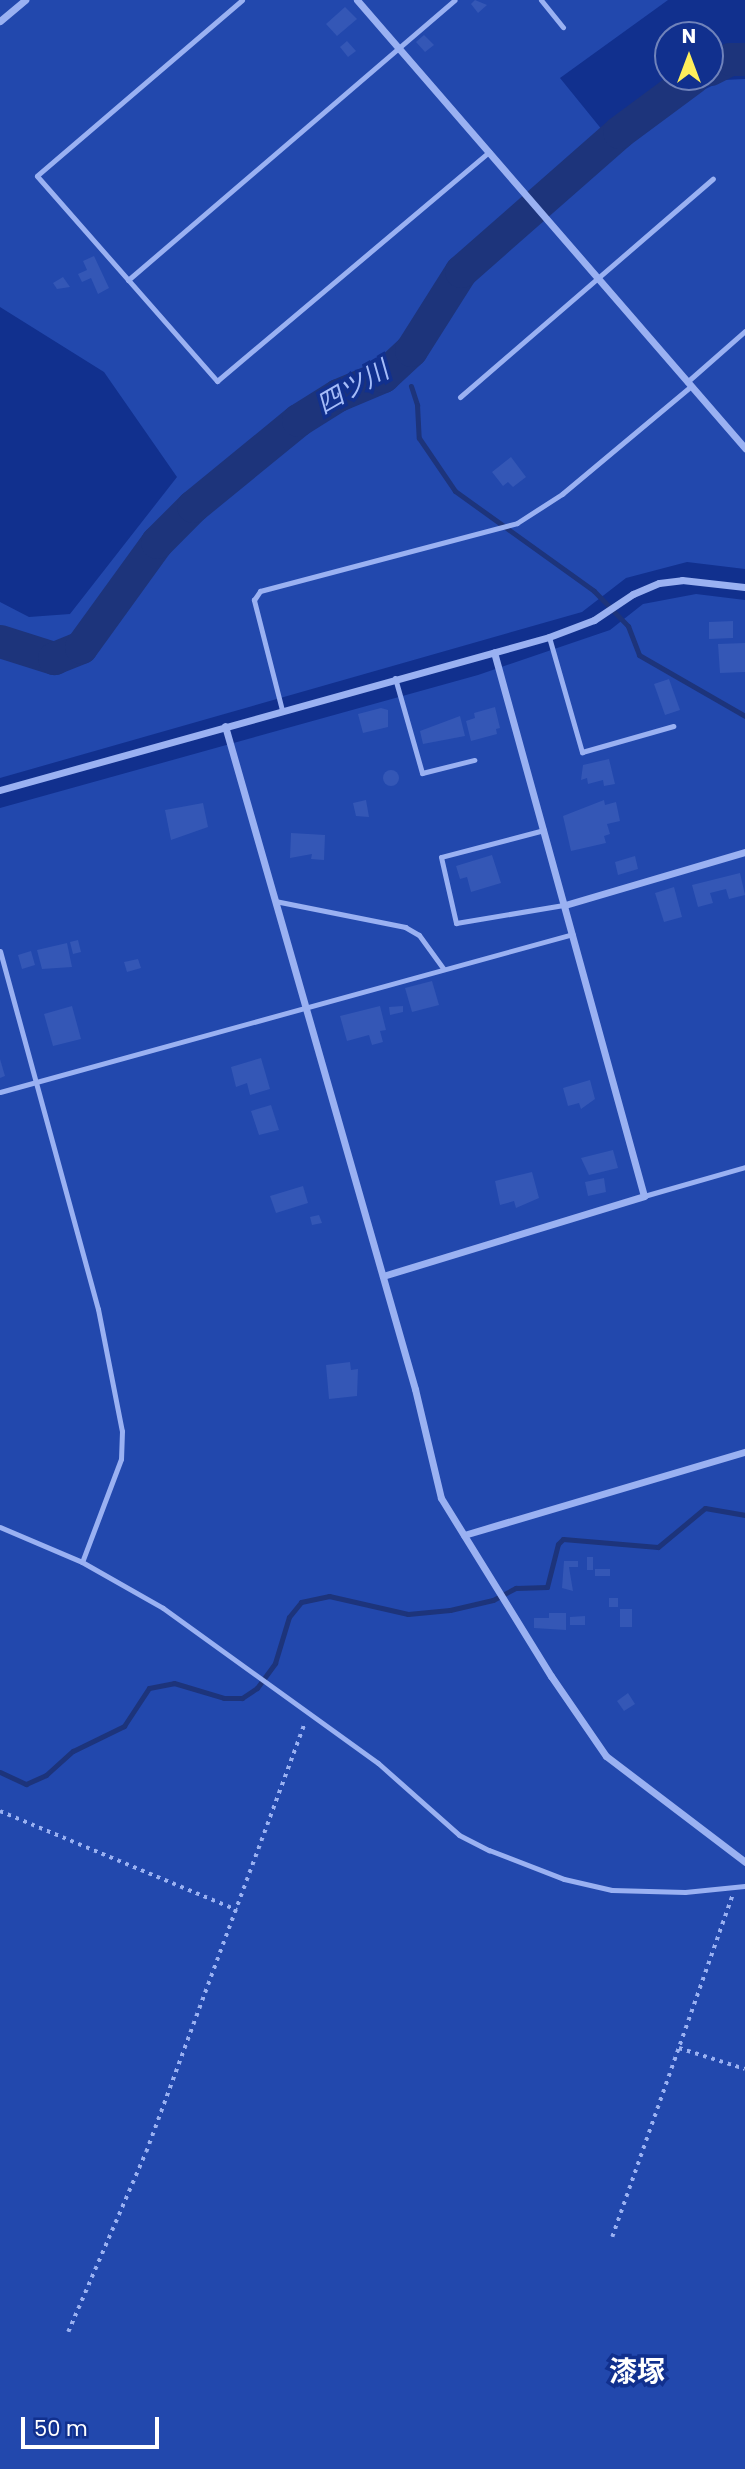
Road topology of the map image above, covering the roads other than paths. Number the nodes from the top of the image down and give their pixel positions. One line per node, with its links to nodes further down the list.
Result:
1 (25, 0): 6 (street)
2 (242, 0): 12 (lane)
3 (357, 0): 8 (street)
4 (455, 0): 8 (lane)
5 (541, 0): 7 (lane)
6 (0, 21)
7 (563, 27)
8 (399, 48): 9 (street); 12 (lane)
9 (489, 152): 11 (street); 12 (lane)
10 (713, 180): 11 (lane)
11 (598, 279): 14 (street); 15 (lane)
12 (128, 280)
13 (745, 331): 14 (lane)
14 (689, 384): 16 (street); 21 (lane)
15 (460, 397)
16 (745, 448)
17 (745, 587): 18 (street)
18 (549, 637): 19 (street); 23 (lane)
19 (494, 652): 20 (street); 26 (street)
20 (395, 677): 21 (street); 24 (lane)
21 (282, 710): 22 (street)
22 (225, 726): 25 (street); 28 (street)
23 (673, 726)
24 (474, 760)
25 (0, 790)
26 (544, 830): 29 (street); 29 (lane)
27 (745, 852): 29 (street)
28 (275, 901): 32 (lane); 33 (street)
29 (565, 905): 30 (street)
30 (573, 934): 32 (lane); 37 (street)
31 (0, 951): 34 (lane)
32 (443, 968): 33 (lane)
33 (304, 1006): 34 (lane); 38 (street)
34 (37, 1081): 35 (lane); 42 (lane)
35 (0, 1092)
36 (745, 1167): 37 (lane)
37 (644, 1196): 38 (street)
38 (383, 1276): 41 (street)
39 (745, 1452): 41 (street)
40 (0, 1527): 42 (lane)
41 (464, 1535): 43 (street)
42 (82, 1562): 44 (lane)
43 (745, 1862)
44 (745, 1886)

